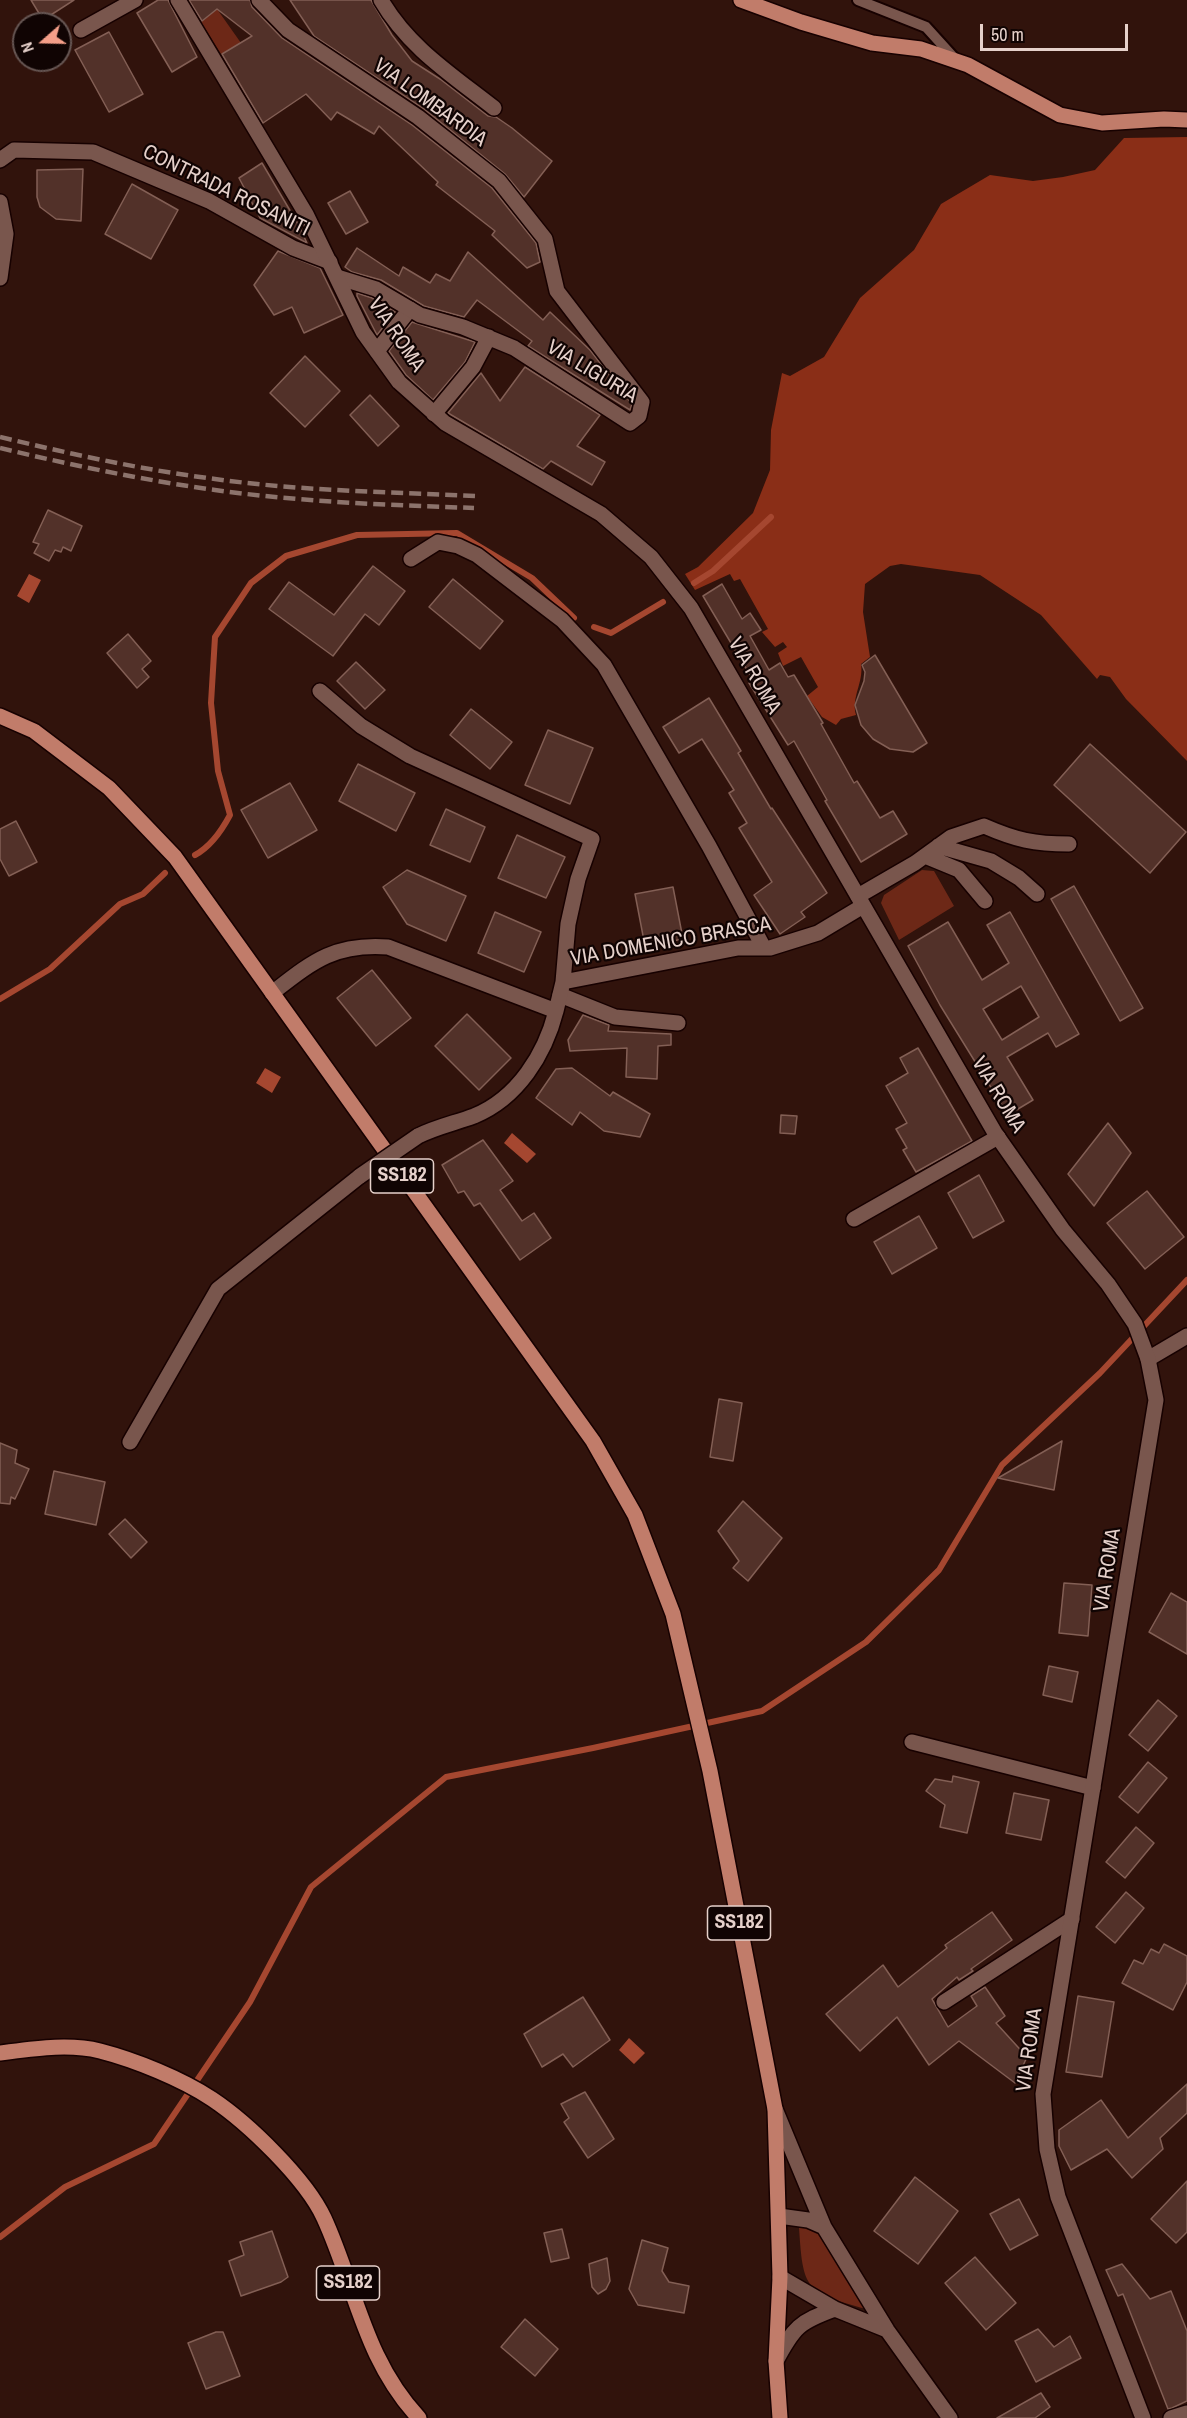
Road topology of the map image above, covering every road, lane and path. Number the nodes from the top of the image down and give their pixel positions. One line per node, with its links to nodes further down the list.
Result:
1 (135, 0): 7 (street)
2 (178, 0): 13 (street, VIA ROMA)
3 (259, 0): 14 (street, VIA LOMBARDIA)
4 (381, 0): 9 (street)
5 (741, 0): 8 (main road)
6 (858, 0): 8 (lane)
7 (81, 30)
8 (957, 62): 10 (main road)
9 (494, 108)
10 (1187, 120)
11 (0, 160): 13 (street, CONTRADA ROSANITI)
12 (0, 202): 16 (street)
13 (330, 262): 15 (street, VIA ROMA)
14 (550, 262): 18 (street, VIA LIGURIA)
15 (337, 277): 17 (street); 19 (street, VIA ROMA)
16 (0, 278)
17 (410, 309): 18 (street); 19 (street)
18 (489, 337): 20 (street)
19 (377, 351): 20 (street, VIA ROMA)
20 (434, 414): 28 (street, VIA ROMA)
21 (411, 559): 30 (street)
22 (320, 691): 31 (street)
23 (0, 716): 32 (main road, SS182)
24 (1069, 844): 25 (street, VIA DOMENICO BRASCA)
25 (938, 846): 26 (street, VIA DOMENICO BRASCA); 27 (street)
26 (925, 856): 28 (street, VIA DOMENICO BRASCA); 29 (street)
27 (1037, 894)
28 (860, 901): 30 (street, VIA DOMENICO BRASCA); 35 (street, VIA ROMA)
29 (985, 901)
30 (764, 948): 31 (street, VIA DOMENICO BRASCA)
31 (562, 988): 33 (street, VIA DOMENICO BRASCA); 34 (street)
32 (272, 993): 33 (street); 45 (main road, SS182)
33 (556, 1011): 39 (street, VIA DOMENICO BRASCA, bridge)
34 (678, 1023)
35 (998, 1137): 36 (street); 38 (street, VIA ROMA)
36 (854, 1219)
37 (1187, 1336): 38 (street)
38 (1146, 1352): 41 (street, VIA ROMA)
39 (130, 1442)
40 (912, 1742): 41 (street)
41 (1093, 1788): 42 (street, VIA ROMA)
42 (1072, 1919): 43 (street); 56 (street, VIA ROMA)
43 (944, 2002)
44 (0, 2053): 53 (main road, SS182)
45 (775, 2109): 46 (main road, SS182); 47 (street)
46 (779, 2216): 47 (street); 48 (main road, SS182)
47 (824, 2226): 50 (street)
48 (780, 2277): 49 (street); 51 (main road, SS182)
49 (835, 2310): 50 (street); 51 (street)
50 (887, 2330): 55 (street)
51 (776, 2361): 54 (main road, SS182)
52 (1187, 2413): 57 (street)
53 (419, 2418)
54 (780, 2418)
55 (950, 2418)
56 (1143, 2418)
57 (1171, 2418)

